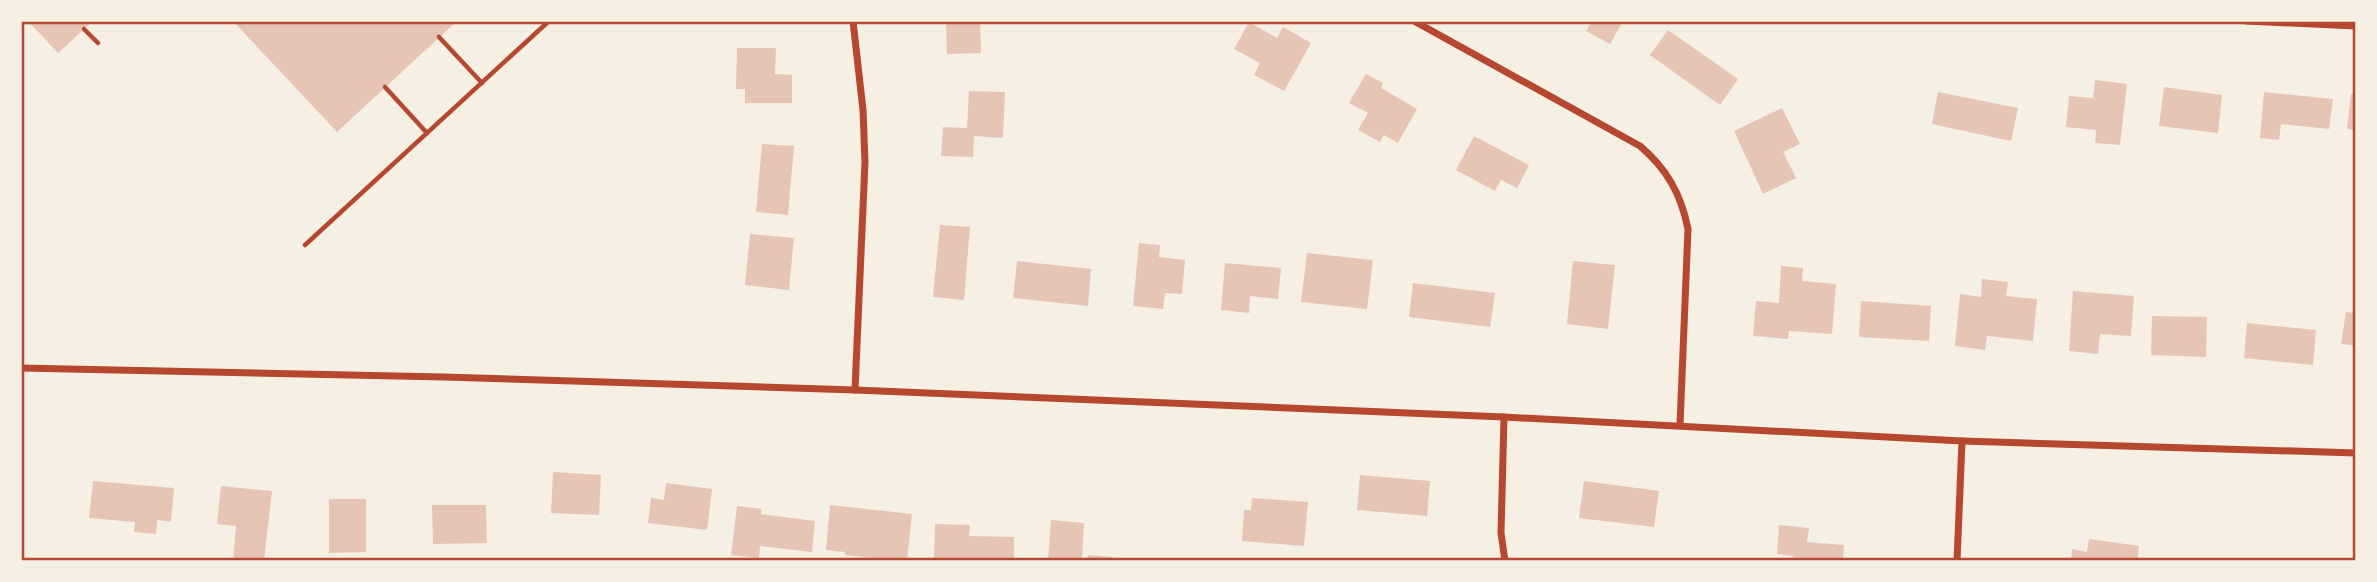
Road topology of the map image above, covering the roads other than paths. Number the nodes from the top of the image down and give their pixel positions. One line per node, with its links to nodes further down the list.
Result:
1 (853, 21): 6 (street)
2 (1414, 21): 8 (street)
3 (2246, 21): 4 (street)
4 (2356, 26)
5 (21, 368): 6 (street)
6 (855, 390): 7 (street)
7 (1504, 417): 8 (street); 11 (street)
8 (1680, 425): 9 (street)
9 (1962, 440): 10 (street); 12 (street)
10 (2356, 453)
11 (1505, 561)
12 (1957, 561)

